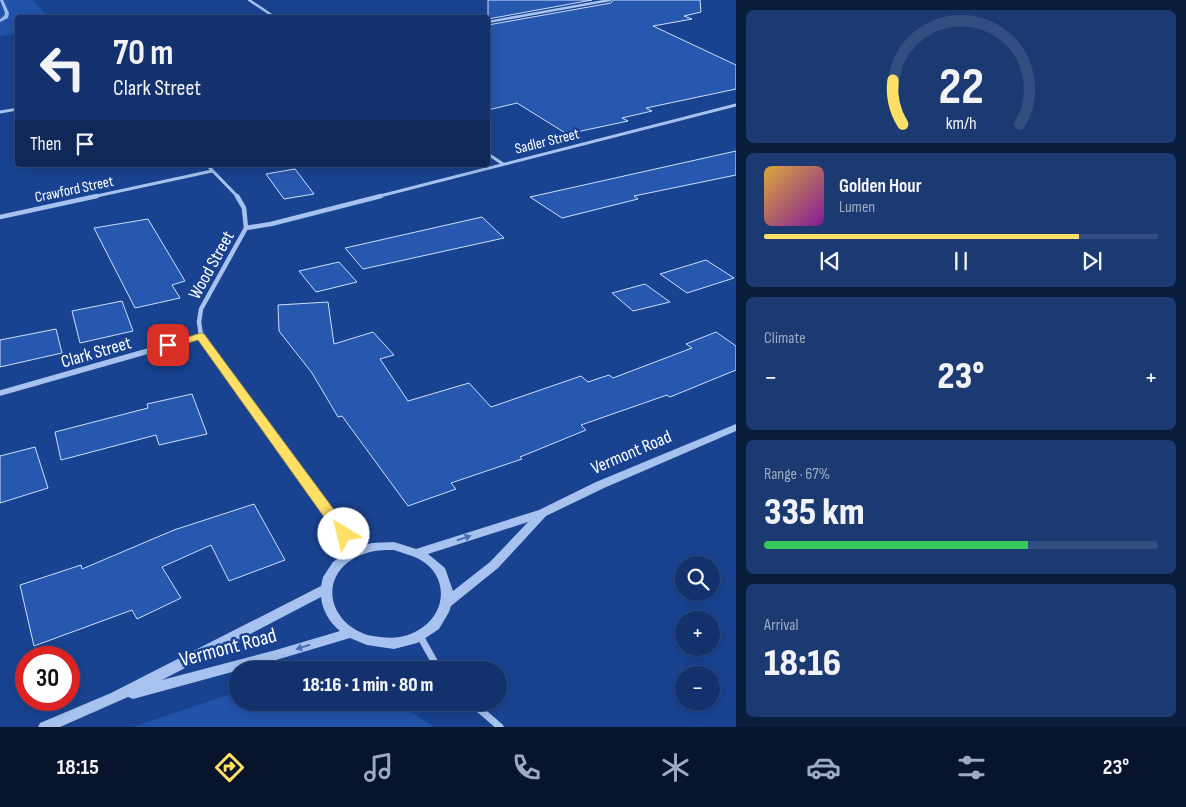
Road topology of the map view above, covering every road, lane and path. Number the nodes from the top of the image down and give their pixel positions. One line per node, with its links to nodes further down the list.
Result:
1 (249, 0): 3 (street)
2 (610, 0): 4 (street)
3 (272, 15)
4 (490, 22)
5 (736, 105): 9 (street, Sadler Street)
6 (15, 110): 7 (street)
7 (0, 112)
8 (490, 155): 9 (street)
9 (503, 164): 13 (street, Sadler Street)
10 (209, 167): 11 (street, Wood Street)
11 (212, 171): 12 (street, Crawford Street); 13 (street, Wood Street)
12 (0, 217)
13 (246, 228): 14 (street, Wood Street)
14 (201, 336): 15 (street, Clark Street); 18 (street)
15 (0, 393)
16 (736, 427): 17 (street, Vermont Road)
17 (543, 513): 19 (street, Vermont Road, one-way to 17); 21 (street, Vermont Road)
18 (358, 552): 19 (street); 20 (street)
19 (418, 553): 21 (street)
20 (326, 588): 22 (street, Vermont Road); 25 (street, Vermont Road)
21 (448, 602): 23 (street, Vermont Road)
22 (350, 633): 23 (street, Vermont Road); 25 (street, Vermont Road, one-way to 25)
23 (420, 636): 24 (street)
24 (433, 661)
25 (116, 697): 27 (street, Vermont Road)
26 (481, 711): 28 (street)
27 (45, 727)
28 (500, 727)

